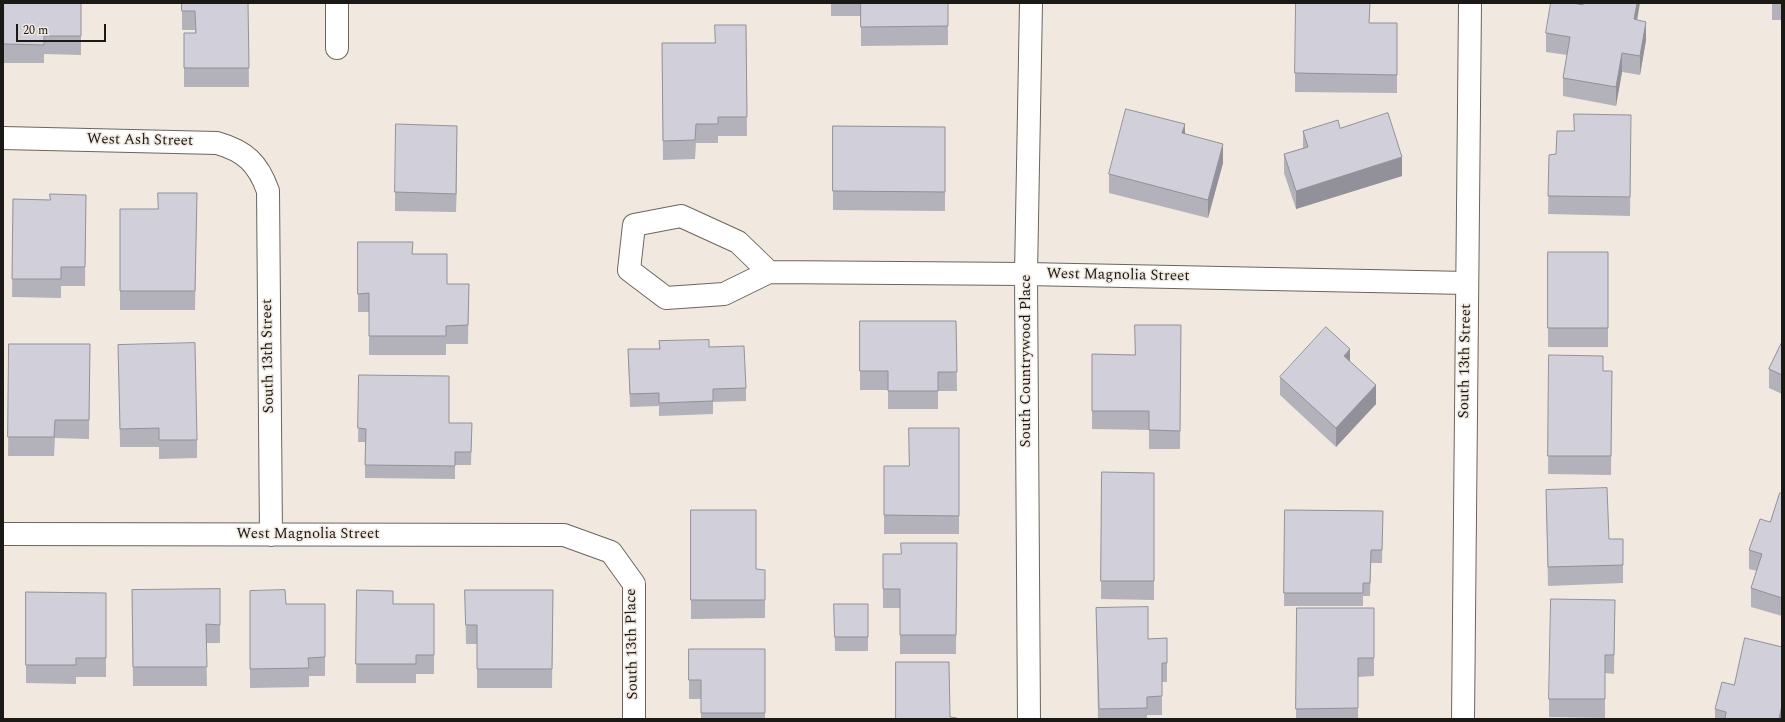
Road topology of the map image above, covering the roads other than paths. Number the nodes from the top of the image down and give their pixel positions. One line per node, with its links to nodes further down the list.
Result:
1 (337, 3): 4 (street)
2 (1030, 3): 8 (street, South Countrywood Place)
3 (1470, 3): 9 (street, South 13th Street)
4 (337, 48)
5 (3, 138): 6 (street, West Ash Street)
6 (263, 177): 11 (street, South 13th Street)
7 (769, 272): 7 (street, West Magnolia Street); 8 (street, West Magnolia Street)
8 (1026, 274): 9 (street, West Magnolia Street); 14 (street, South Countrywood Place)
9 (1467, 283): 15 (street, South 13th Street)
10 (3, 534): 11 (street, West Magnolia Street)
11 (271, 535): 12 (street, West Magnolia Street)
12 (611, 552): 13 (street, South 13th Place)
13 (634, 719)
14 (1029, 719)
15 (1463, 719)

